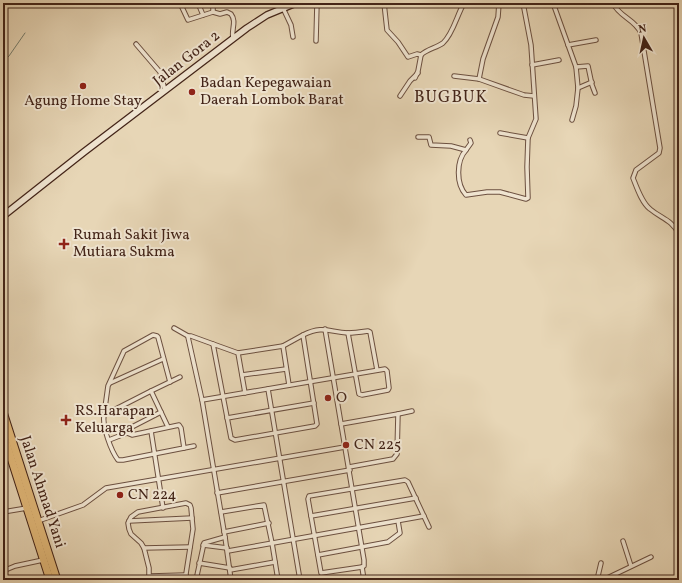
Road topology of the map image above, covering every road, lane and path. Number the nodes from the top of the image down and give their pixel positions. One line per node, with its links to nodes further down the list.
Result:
1 (180, 3): 15 (street)
2 (198, 3): 15 (street)
3 (213, 3): 14 (street)
4 (296, 3): 13 (street, Jalan Gora 2)
5 (317, 3): 19 (street)
6 (384, 3): 22 (street)
7 (464, 3): 22 (street)
8 (499, 3): 29 (street)
9 (523, 3): 24 (street)
10 (540, 3): 11 (street)
11 (552, 3): 21 (street)
12 (613, 3): 43 (street)
13 (283, 8): 16 (street); 17 (street, Jalan Gora 2)
14 (213, 12): 15 (street); 17 (street)
15 (203, 15)
16 (293, 37)
17 (233, 38): 32 (street, Jalan Gora 2)
18 (596, 40): 21 (street)
19 (316, 41)
20 (136, 44): 32 (street)
21 (568, 45): 25 (street)
22 (421, 55): 26 (street)
23 (559, 60): 24 (street)
24 (532, 65): 35 (street)
25 (576, 67): 30 (street); 31 (street)
26 (418, 73): 28 (street); 34 (street)
27 (454, 76): 29 (street)
28 (416, 78)
29 (479, 79): 35 (street)
30 (592, 82): 31 (street); 33 (street)
31 (578, 88): 36 (street)
32 (165, 90): 42 (street, Jalan Gora 2)
33 (595, 93)
34 (400, 96)
35 (534, 96): 39 (street)
36 (572, 120)
37 (500, 133): 39 (street)
38 (418, 137): 41 (street)
39 (528, 138): 41 (street)
40 (470, 140): 41 (street)
41 (466, 150)
42 (3, 216)
43 (679, 234)
44 (174, 328): 48 (street)
45 (325, 329): 46 (street); 47 (street); 58 (street)
46 (348, 333): 54 (street); 55 (street)
47 (303, 335): 50 (street); 60 (street)
48 (188, 336): 49 (street); 67 (street)
49 (213, 344): 51 (street); 66 (street)
50 (283, 346): 51 (street); 53 (street)
51 (238, 353): 56 (street)
52 (163, 359): 59 (street); 61 (street); 61 (street)
53 (286, 369): 56 (street); 62 (street)
54 (377, 370): 55 (street); 55 (street)
55 (356, 374): 58 (street)
56 (242, 375): 65 (street)
57 (180, 377): 59 (street)
58 (333, 378): 60 (street); 76 (street)
59 (170, 382): 64 (street)
60 (311, 382): 62 (street); 68 (street)
61 (110, 383): 74 (street)
62 (289, 385): 63 (street)
63 (268, 389): 65 (street); 69 (street)
64 (151, 391): 72 (street); 74 (street)
65 (245, 393): 66 (street)
66 (223, 397): 67 (street); 75 (street)
67 (202, 400): 90 (street)
68 (314, 403): 69 (street); 81 (street)
69 (271, 410): 75 (street); 81 (street)
70 (412, 411): 73 (street)
71 (3, 412): 87 (highway, Jalan Ahmad Yani)
72 (161, 412): 77 (street); 80 (street)
73 (398, 414): 76 (street); 89 (street)
74 (104, 415): 82 (street)
75 (227, 418): 81 (street)
76 (341, 424): 84 (street)
77 (168, 427): 78 (street); 85 (street)
78 (150, 431): 80 (street); 86 (street)
79 (3, 433): 87 (highway)
80 (127, 433): 82 (street)
81 (275, 433): 88 (street)
82 (109, 440): 86 (street)
83 (194, 446): 85 (street)
84 (345, 447): 88 (street); 89 (street)
85 (184, 448): 86 (street)
86 (154, 454): 91 (street)
87 (12, 457): 96 (highway); 104 (highway, Jalan Ahmad Yani)
88 (279, 458): 90 (street); 92 (street)
89 (350, 468): 92 (street); 93 (street)
90 (213, 470): 91 (street); 94 (street)
91 (159, 479): 97 (street); 104 (street)
92 (283, 482): 94 (street); 114 (street)
93 (353, 489): 95 (street); 98 (street); 101 (street)
94 (218, 493): 100 (street)
95 (416, 498): 98 (street); 102 (street)
96 (27, 508): 99 (street); 113 (highway)
97 (163, 508): 103 (street); 105 (street)
98 (356, 508): 101 (street); 109 (street)
99 (3, 512)
100 (221, 512): 107 (street); 110 (street)
101 (311, 516): 111 (street)
102 (424, 516): 106 (street); 108 (street)
103 (192, 518): 105 (street); 118 (street)
104 (37, 521): 113 (highway, Jalan Ahmad Yani)
105 (129, 521): 120 (street)
106 (398, 521): 109 (street); 119 (street)
107 (269, 523): 110 (street); 116 (street)
108 (429, 527)
109 (359, 528): 111 (street); 119 (street)
110 (224, 532): 112 (street)
111 (315, 536): 114 (street); 122 (street)
112 (225, 537): 117 (street); 121 (street)
113 (40, 539): 124 (highway); 135 (highway, Jalan Ahmad Yani)
114 (293, 539): 116 (street); 140 (street)
115 (623, 541): 128 (street)
116 (272, 543): 121 (street); 125 (street)
117 (203, 545): 121 (street); 127 (street)
118 (190, 547): 120 (street); 132 (street)
119 (362, 547): 122 (street); 129 (street)
120 (144, 548): 133 (street)
121 (227, 549): 130 (street)
122 (318, 555): 129 (street)
123 (651, 557): 128 (street)
124 (43, 560): 131 (street); 134 (highway)
125 (276, 562): 130 (street); 139 (street)
126 (601, 563): 142 (street)
127 (199, 564): 130 (street); 137 (street)
128 (631, 566): 143 (street)
129 (362, 567): 141 (street)
130 (230, 569): 138 (street)
131 (3, 571)
132 (186, 575): 133 (street); 136 (street)
133 (149, 578)
134 (50, 580)
135 (56, 580)
136 (185, 580)
137 (196, 580)
138 (232, 580)
139 (278, 580)
140 (300, 580)
141 (364, 580)
142 (597, 580)
143 (603, 580)

